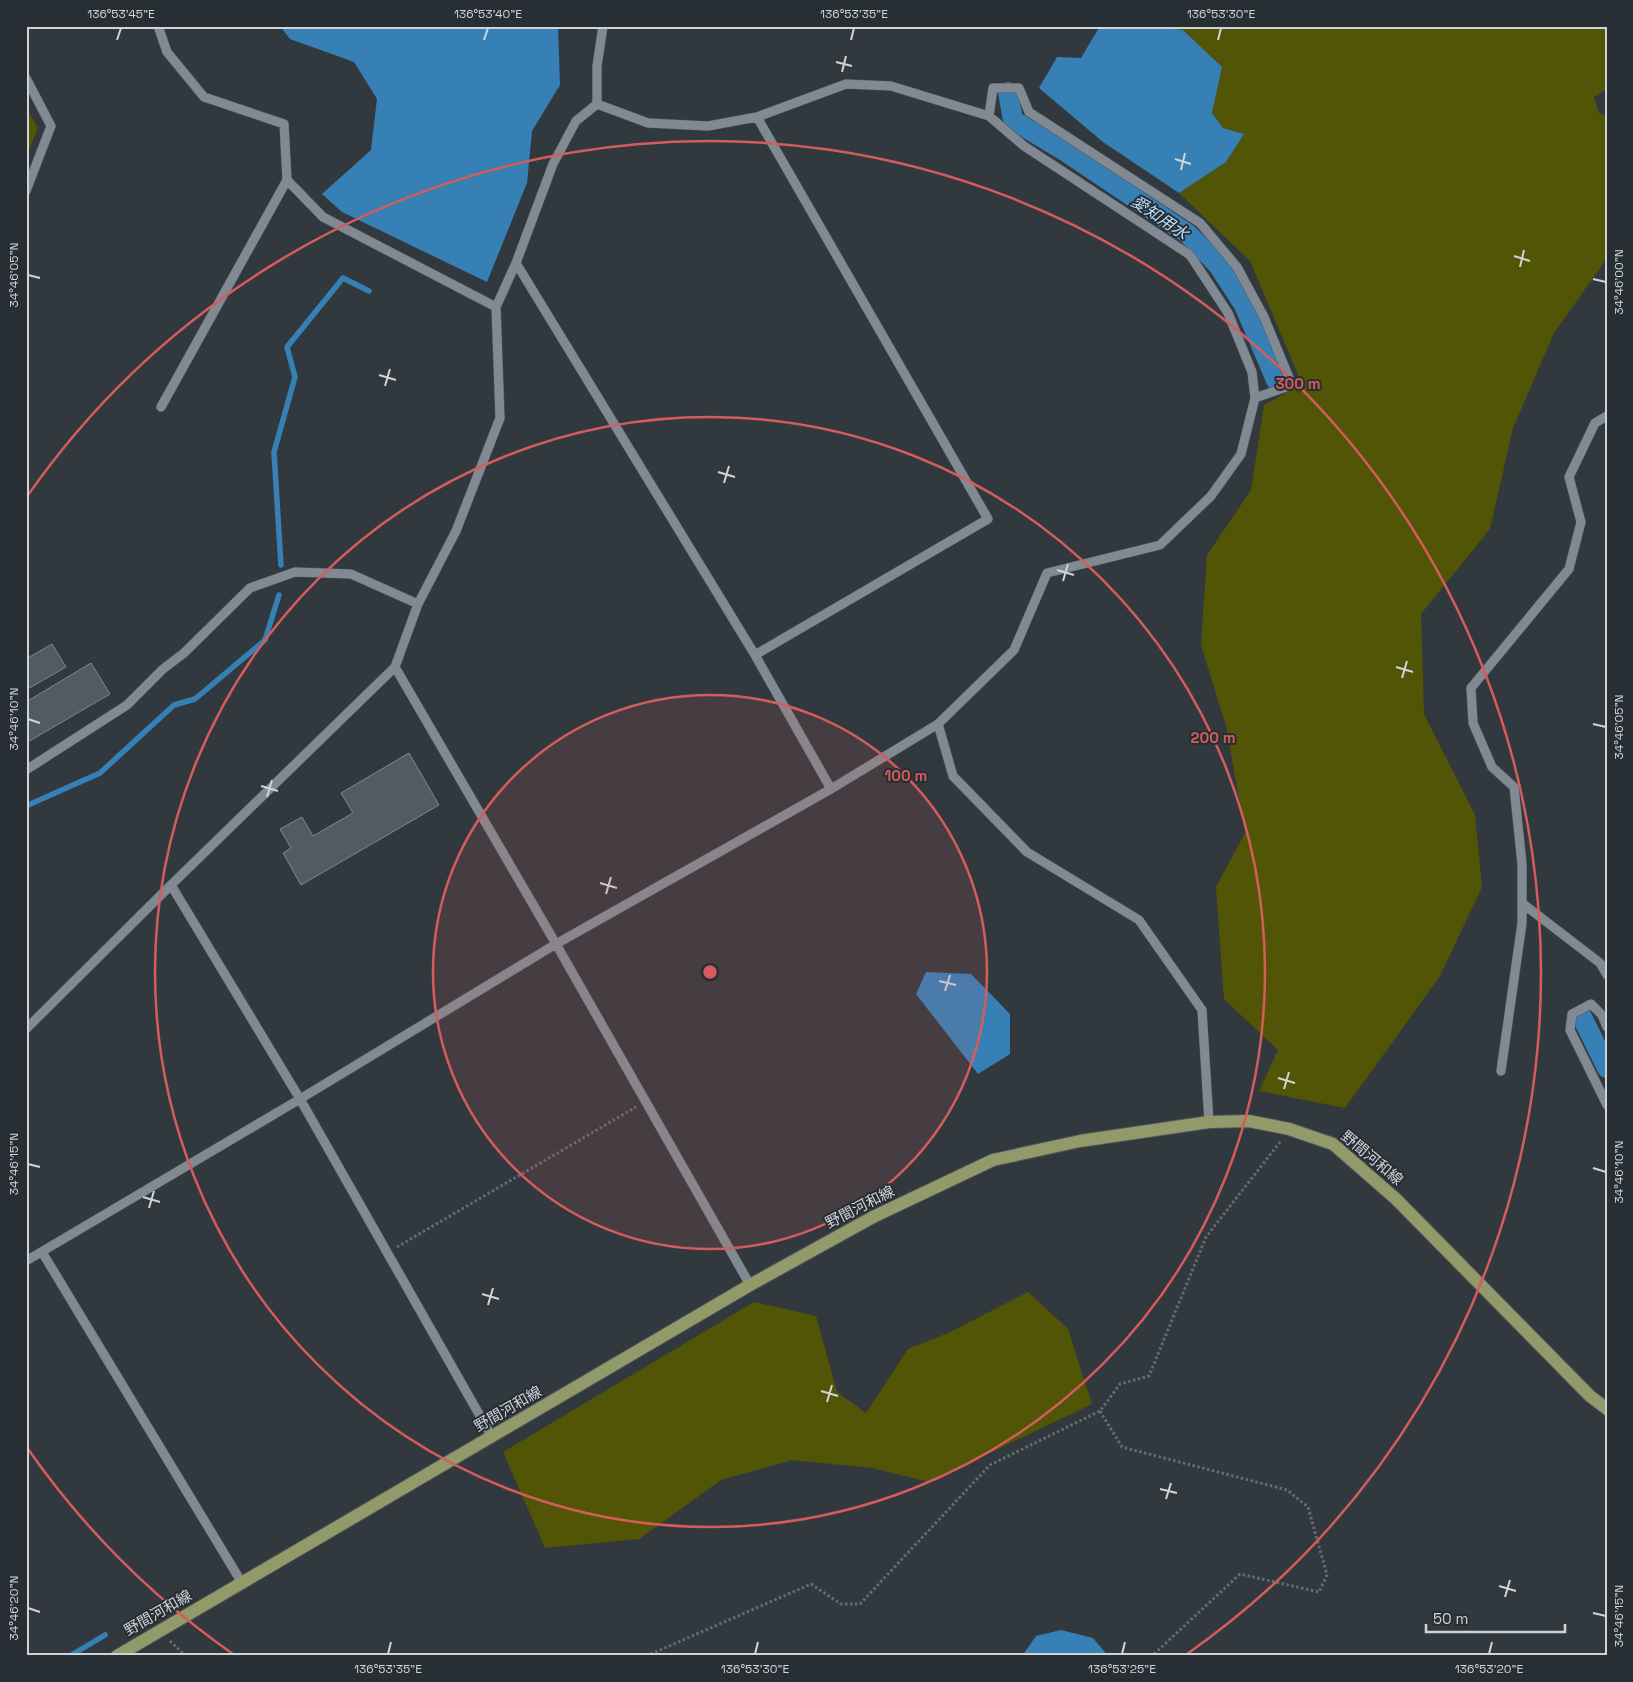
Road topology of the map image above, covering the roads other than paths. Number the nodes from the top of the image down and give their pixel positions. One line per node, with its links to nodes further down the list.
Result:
1 (158, 26): 7 (street)
2 (603, 26): 4 (street)
3 (26, 78): 8 (street)
4 (597, 104): 6 (street); 9 (street)
5 (989, 116): 6 (street); 11 (street); 11 (street)
6 (756, 117): 15 (street)
7 (287, 180): 10 (street); 12 (street)
8 (26, 191)
9 (516, 263): 10 (street); 15 (street)
10 (496, 307): 14 (street)
11 (1255, 398): 17 (street)
12 (161, 407)
13 (1607, 416): 21 (street)
14 (418, 604): 16 (street); 18 (street)
15 (754, 655): 19 (street)
16 (395, 668): 20 (street); 22 (street)
17 (938, 724): 19 (street); 29 (street)
18 (26, 770)
19 (830, 789): 22 (street)
20 (171, 885): 25 (street); 27 (street)
21 (1522, 903): 23 (street); 26 (street)
22 (556, 944): 27 (street); 32 (street)
23 (1607, 975)
24 (1607, 1026): 28 (street)
25 (26, 1029)
26 (1502, 1071)
27 (300, 1099): 30 (street); 34 (street)
28 (1607, 1106)
29 (1209, 1122): 32 (main road, 野間河和線); 33 (main road, 野間河和線)
30 (42, 1252): 31 (street); 35 (street)
31 (26, 1261)
32 (750, 1285): 34 (main road, 野間河和線)
33 (1607, 1410)
34 (492, 1437): 35 (main road, 野間河和線)
35 (242, 1583): 36 (main road, 野間河和線)
36 (117, 1656)

